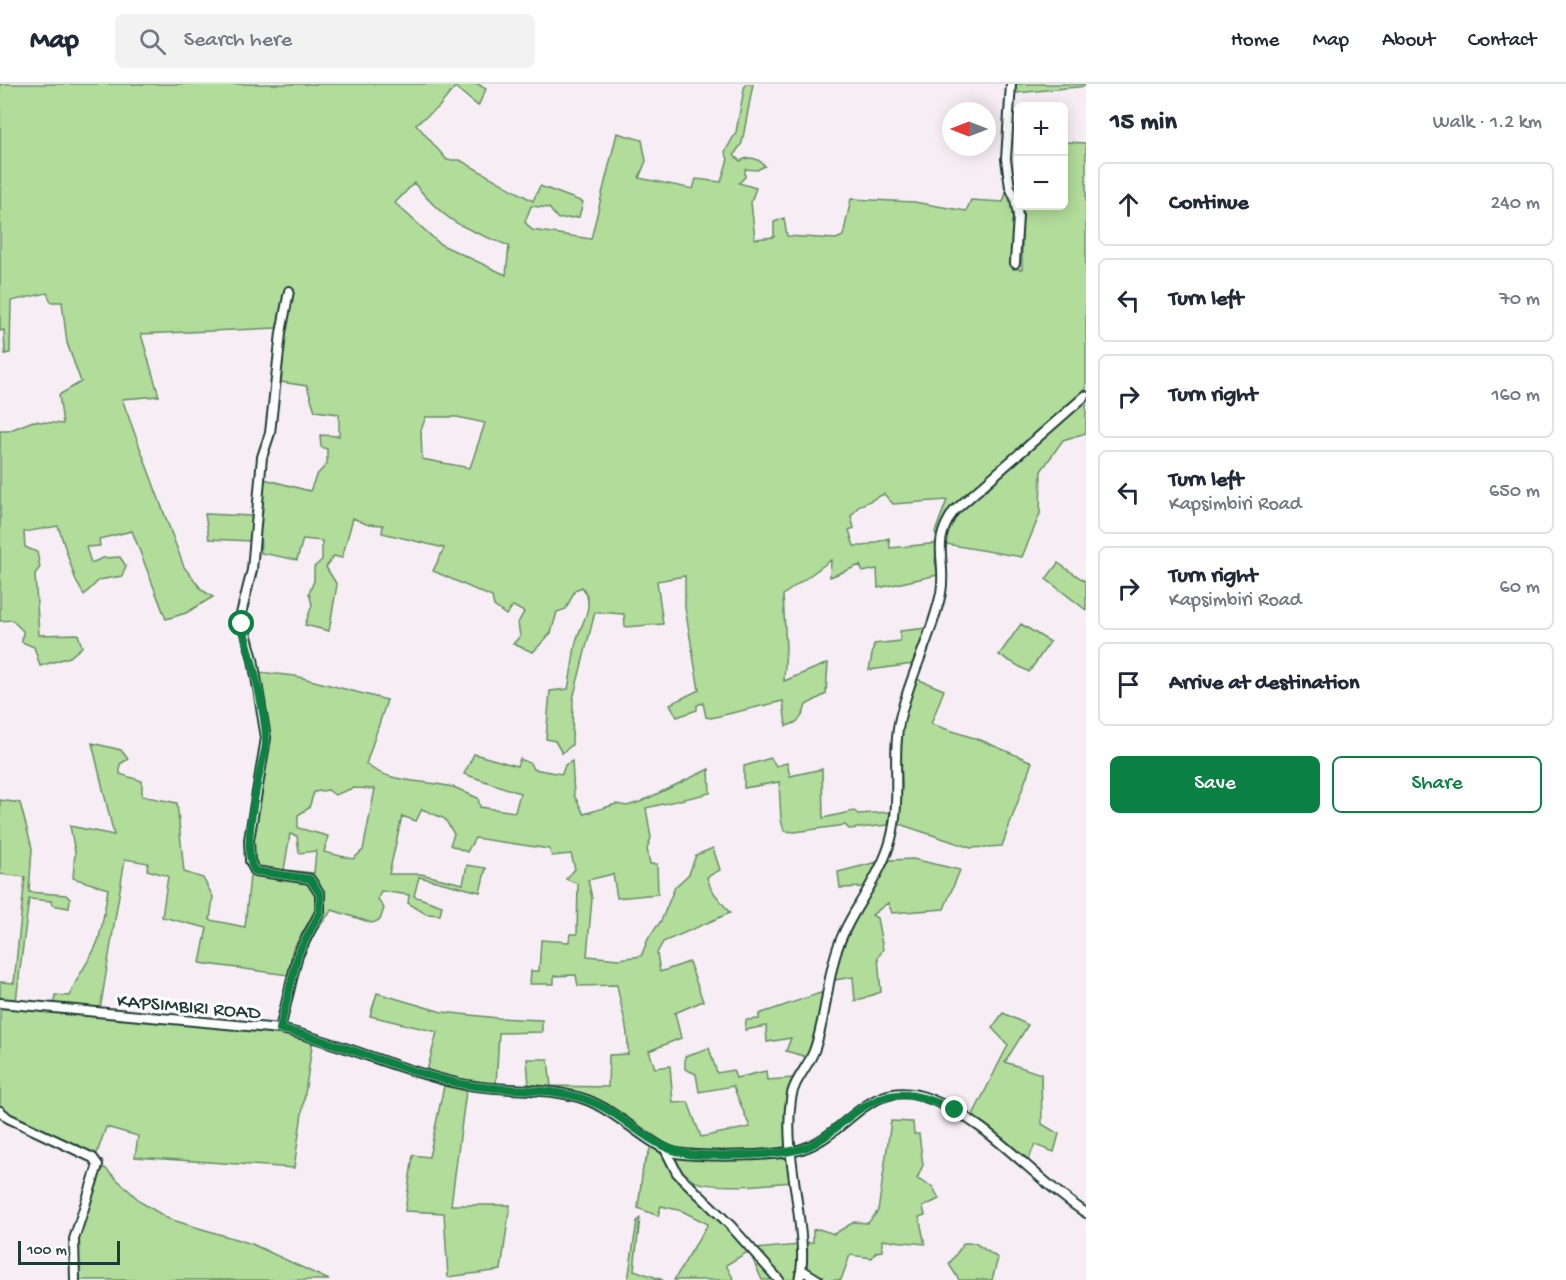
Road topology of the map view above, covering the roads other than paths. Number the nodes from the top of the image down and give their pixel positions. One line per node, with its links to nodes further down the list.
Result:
1 (1011, 84): 2 (street)
2 (1015, 263)
3 (289, 291): 6 (street)
4 (1085, 396): 9 (street)
5 (0, 1003): 6 (street, KAPSIMBIRI ROAD)
6 (280, 1029): 8 (street, KAPSIMBIRI ROAD)
7 (0, 1112): 12 (street)
8 (665, 1149): 9 (street, KAPSIMBIRI ROAD); 13 (street)
9 (792, 1151): 10 (street, KAPSIMBIRI ROAD); 11 (street)
10 (1086, 1213)
11 (802, 1270): 14 (street); 15 (street)
12 (75, 1280)
13 (779, 1280)
14 (799, 1280)
15 (818, 1280)

